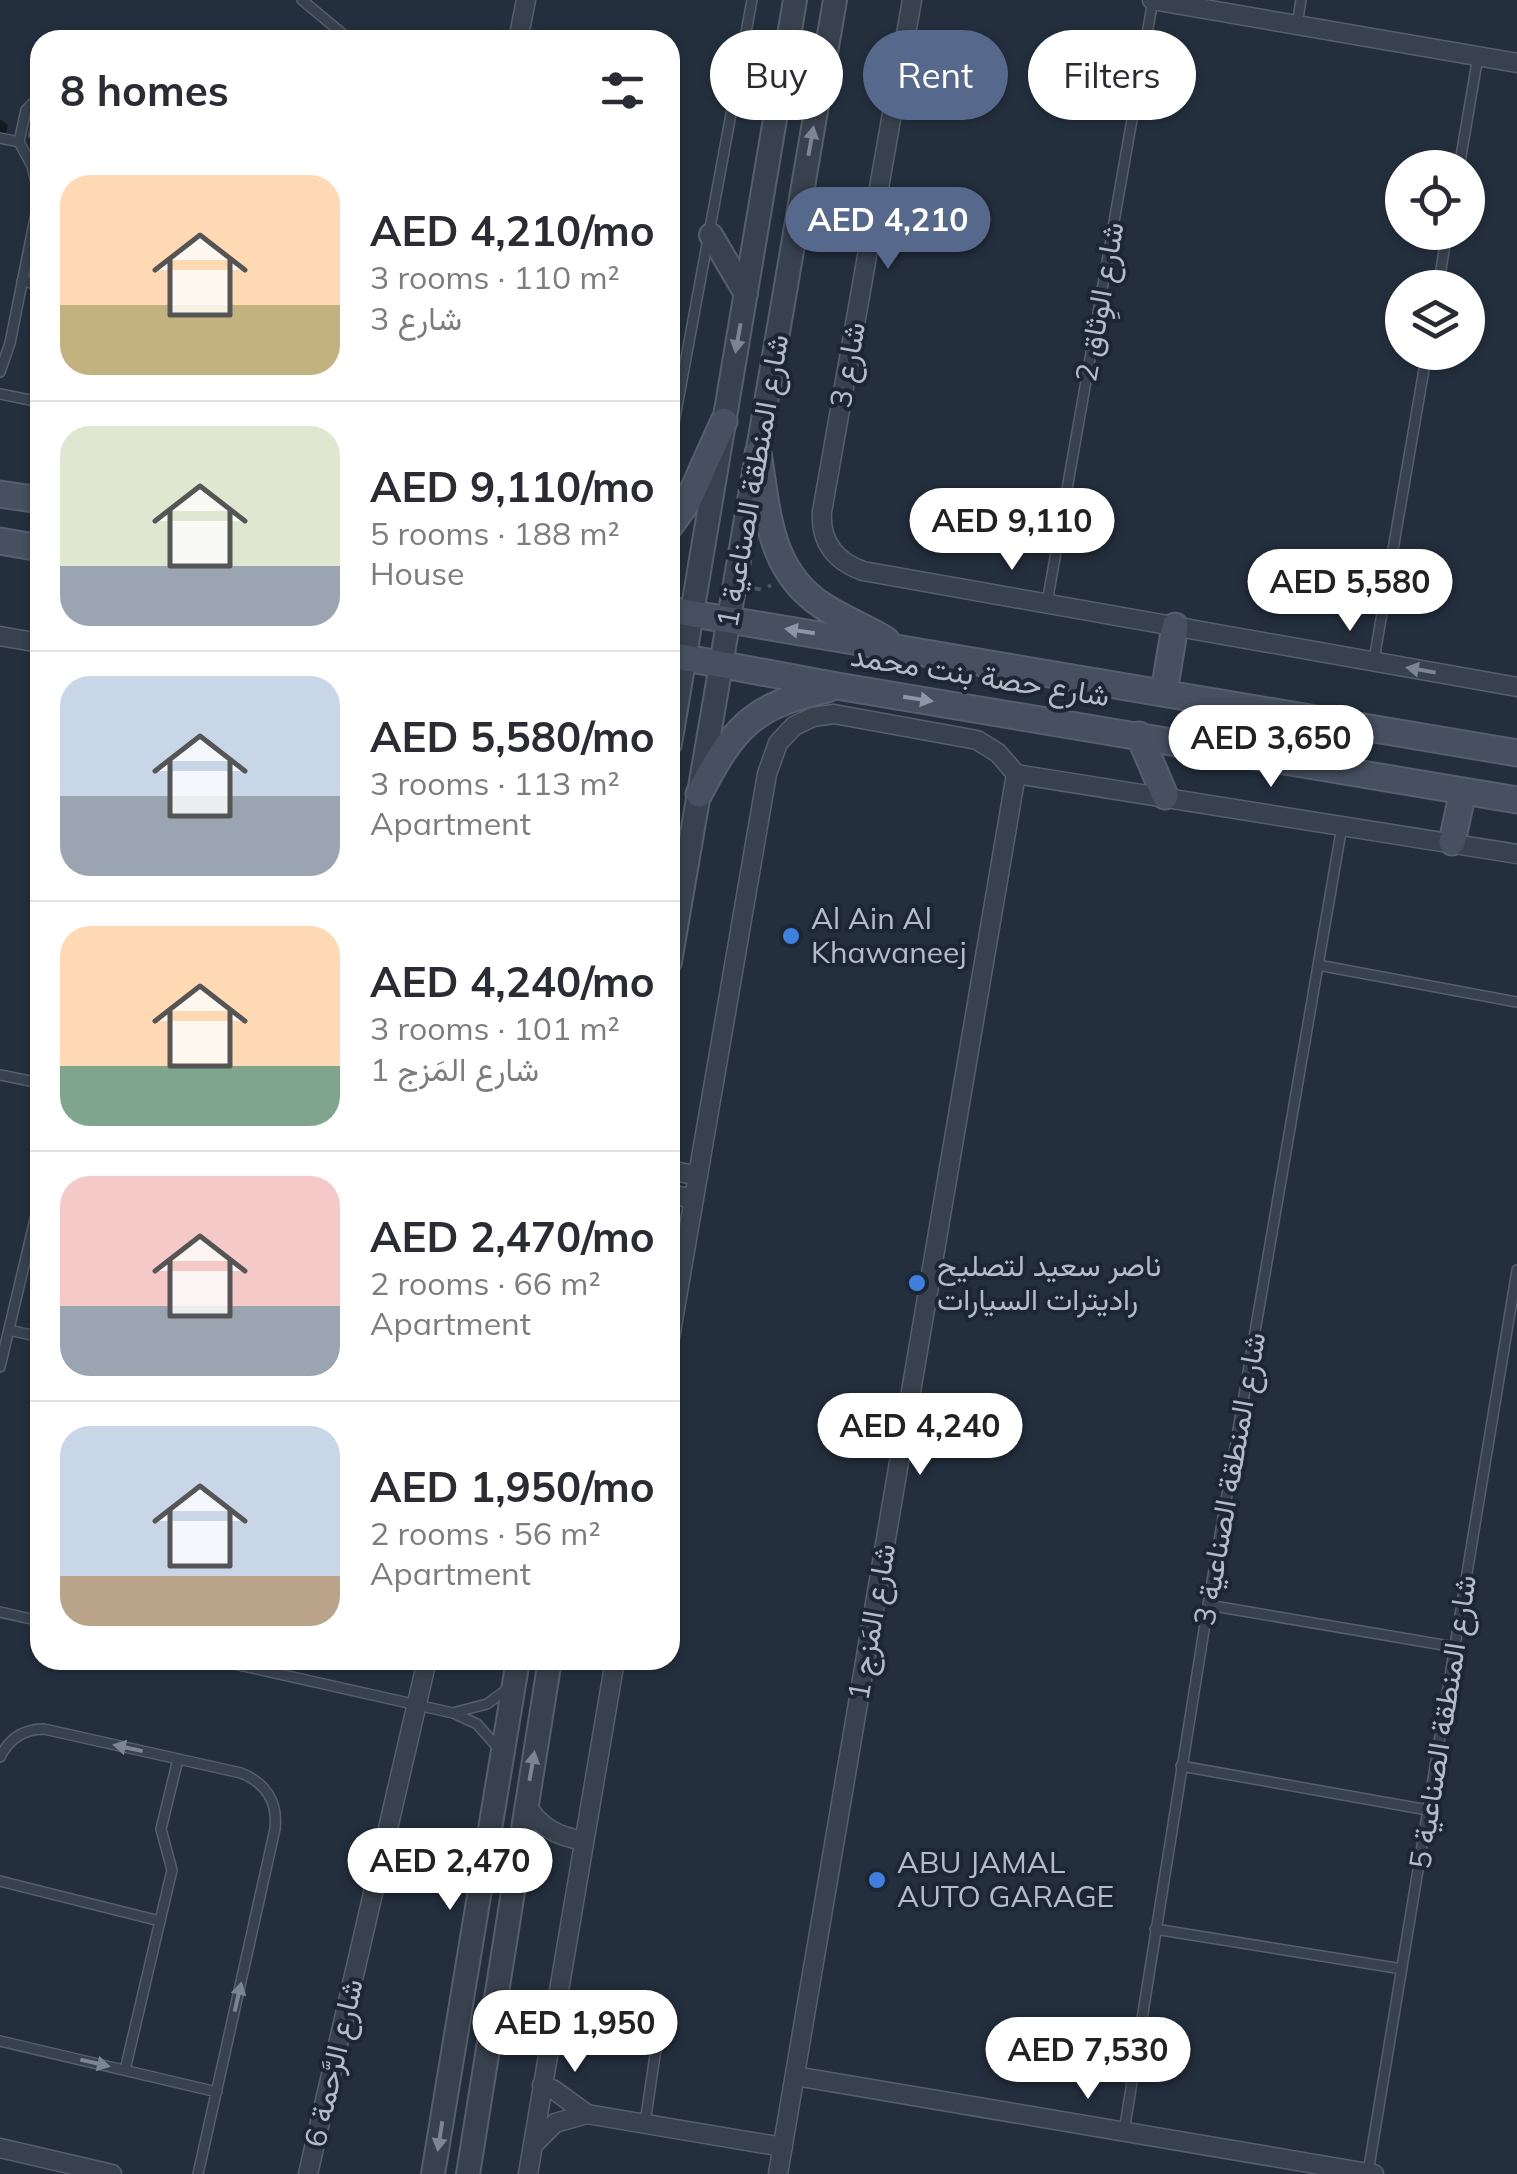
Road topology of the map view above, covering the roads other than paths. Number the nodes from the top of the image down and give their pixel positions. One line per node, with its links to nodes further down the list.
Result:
1 (302, 0): 10 (lane)
2 (526, 0): 11 (street)
3 (752, 0): 19 (lane)
4 (795, 0): 25 (street, شارع المنطقة الصناعية 1)
5 (835, 0): 32 (street, شارع المنطقة الصناعية 1, one-way to 5)
6 (912, 0): 38 (street, شارع 3)
7 (1152, 0): 9 (street); 38 (lane, شارع الوِثاق 2)
8 (1301, 0): 9 (lane)
9 (1296, 25): 12 (street)
10 (338, 30)
11 (520, 30)
12 (1478, 56): 13 (street); 17 (lane)
13 (1517, 63)
14 (30, 106): 16 (lane)
15 (0, 138): 16 (lane)
16 (18, 142): 18 (lane)
17 (1461, 150)
18 (30, 163)
19 (711, 235): 25 (street); 29 (lane)
20 (30, 243): 21 (lane)
21 (27, 253): 22 (lane); 23 (lane)
22 (30, 254)
23 (22, 281): 24 (lane); 27 (lane)
24 (30, 283)
25 (746, 294): 31 (street, شارع المنطقة الصناعية 1, one-way to 31)
26 (1424, 370): 46 (lane)
27 (0, 372)
28 (0, 394): 30 (lane)
29 (680, 394)
30 (30, 400)
31 (724, 421): 35 (main road); 39 (street, شارع المنطقة الصناعية 1)
32 (758, 453): 40 (street, شارع المنطقة الصناعية 1); 44 (main road)
33 (0, 494): 34 (main road)
34 (30, 498)
35 (680, 512)
36 (0, 541): 37 (main road)
37 (30, 546)
38 (1047, 604): 41 (street)
39 (681, 612): 40 (main road, شارع حصة بنت محمد)
40 (730, 620): 44 (main road, شارع حصة بنت محمد, one-way to 40); 47 (street, شارع المنطقة الصناعية 1)
41 (1176, 626): 46 (street); 50 (main road)
42 (0, 638): 43 (street)
43 (30, 642)
44 (898, 648): 50 (main road, شارع حصة بنت محمد)
45 (680, 657): 47 (main road, شارع حصة بنت محمد)
46 (1374, 662): 49 (street, one-way to 46)
47 (722, 665): 48 (main road, شارع حصة بنت محمد); 55 (street, شارع المنطقة الصناعية 1)
48 (838, 686): 51 (main road, شارع حصة بنت محمد, one-way to 51); 55 (main road)
49 (1517, 687)
50 (1164, 692): 52 (main road, شارع حصة بنت محمد)
51 (1139, 735): 54 (main road, شارع حصة بنت محمد); 56 (main road)
52 (1517, 754)
53 (1016, 774): 56 (street); 67 (street); 103 (street, شارع المَزج 1)
54 (1463, 791): 57 (main road, شارع حصة بنت محمد); 59 (main road)
55 (699, 794): 61 (street, شارع المنطقة الصناعية 1)
56 (1165, 796): 58 (street)
57 (1517, 800)
58 (1342, 826): 59 (street); 62 (lane, شارع المنطقة الصناعية 3)
59 (1452, 842): 60 (street)
60 (1517, 854)
61 (680, 904)
62 (1318, 965): 63 (lane); 76 (lane, شارع المنطقة الصناعية 3)
63 (1517, 1002)
64 (0, 1074): 65 (lane)
65 (30, 1081)
66 (680, 1172): 67 (street)
67 (698, 1176): 69 (street)
68 (680, 1196): 69 (street)
69 (694, 1198): 72 (street)
70 (30, 1239): 73 (lane)
71 (1517, 1270): 79 (lane, شارع المنطقة الصناعية 5)
72 (680, 1280)
73 (8, 1330): 74 (lane); 75 (lane)
74 (30, 1335)
75 (0, 1367)
76 (1208, 1605): 79 (lane); 90 (lane, شارع المنطقة الصناعية 3)
77 (0, 1612): 78 (lane)
78 (30, 1618)
79 (1455, 1647): 92 (lane, شارع المنطقة الصناعية 5)
80 (262, 1670): 85 (lane)
81 (424, 1670): 85 (street, شارع الرَّحمة 6)
82 (548, 1670): 91 (street, one-way to 82)
83 (613, 1670): 94 (street)
84 (516, 1671): 86 (lane); 87 (street)
85 (416, 1704): 86 (lane); 115 (street, شارع الرَّحمة 6)
86 (453, 1713): 87 (lane)
87 (502, 1754): 116 (street, one-way to 116)
88 (0, 1757): 89 (lane, one-way to 88)
89 (178, 1759): 97 (lane); 105 (lane, one-way to 89)
90 (1182, 1766): 92 (lane); 98 (lane, شارع المنطقة الصناعية 3)
91 (526, 1805): 93 (street); 95 (street)
92 (1428, 1810): 99 (lane, شارع المنطقة الصناعية 5)
93 (559, 1836): 94 (street); 95 (street)
94 (584, 1841): 100 (street)
95 (518, 1854): 117 (street)
96 (0, 1881): 97 (lane)
97 (160, 1921): 102 (lane)
98 (1155, 1929): 99 (lane); 108 (lane, شارع المنطقة الصناعية 3)
99 (1402, 1969): 120 (lane, شارع المنطقة الصناعية 5)
100 (556, 2002): 104 (street); 107 (lane)
101 (0, 2041): 102 (lane, one-way to 102)
102 (125, 2070): 105 (lane)
103 (795, 2076): 108 (street); 109 (street, شارع المَزج 1)
104 (542, 2085): 106 (street); 111 (street)
105 (217, 2092): 114 (lane)
106 (588, 2114): 107 (street); 111 (street)
107 (645, 2124): 109 (street)
108 (1124, 2132): 120 (street)
109 (783, 2146): 119 (street, شارع المَزج 1)
110 (0, 2148): 112 (street)
111 (532, 2148): 118 (street)
112 (61, 2168): 113 (street)
113 (112, 2174)
114 (198, 2174)
115 (308, 2174)
116 (433, 2174)
117 (468, 2174)
118 (528, 2174)
119 (778, 2174)
120 (1371, 2174)

